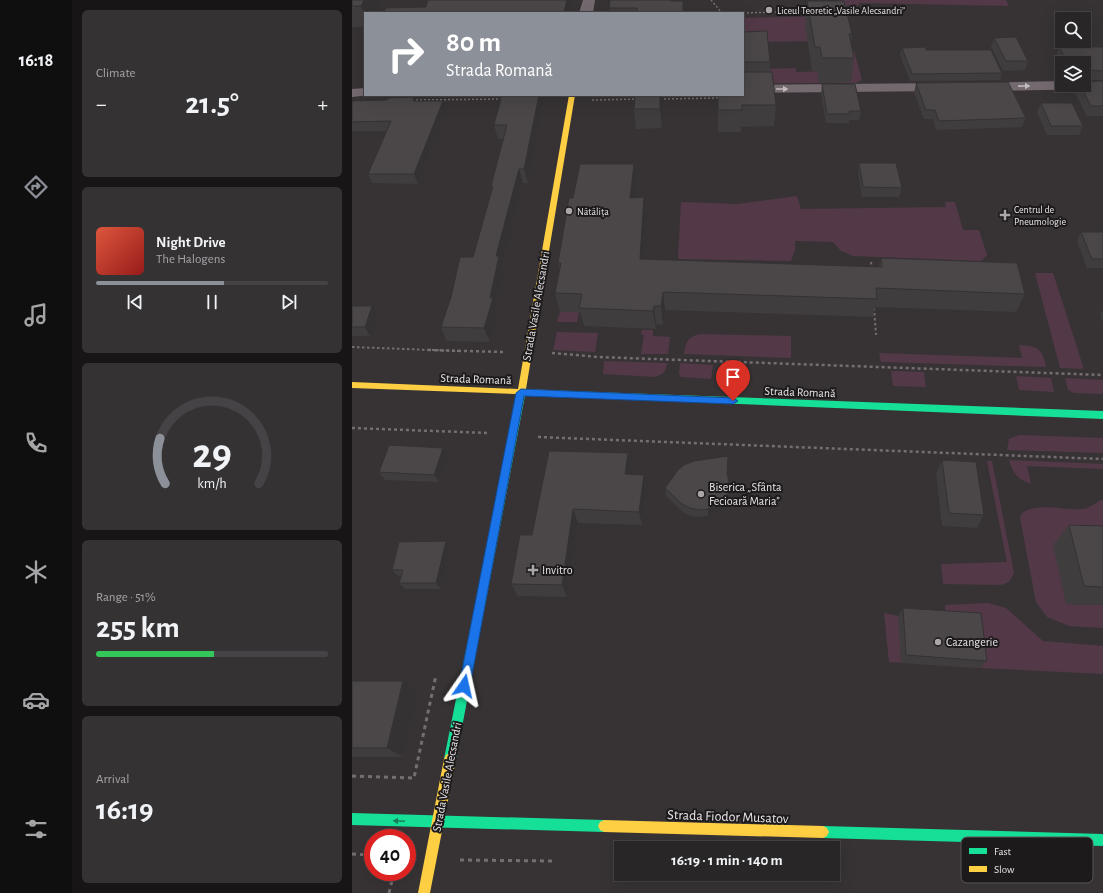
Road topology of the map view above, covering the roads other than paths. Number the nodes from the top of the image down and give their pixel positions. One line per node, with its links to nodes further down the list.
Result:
1 (588, 0): 2 (street)
2 (586, 12)
3 (1103, 85): 4 (street, one-way to 3)
4 (744, 89)
5 (364, 92): 6 (street)
6 (352, 93)
7 (572, 96): 9 (street, Strada Vasile Alecsandri)
8 (352, 386): 9 (street, Strada Romană)
9 (521, 393): 10 (street, Strada Romană); 12 (street, Strada Vasile Alecsandri)
10 (1103, 415)
11 (352, 819): 12 (street, Strada Fiodor Musatov, one-way to 11)
12 (438, 823): 13 (street, Strada Fiodor Musatov); 16 (street, Strada Vasile Alecsandri)
13 (986, 837)
14 (1093, 840): 15 (street, Strada Fiodor Musatov)
15 (1103, 840)
16 (424, 893)

